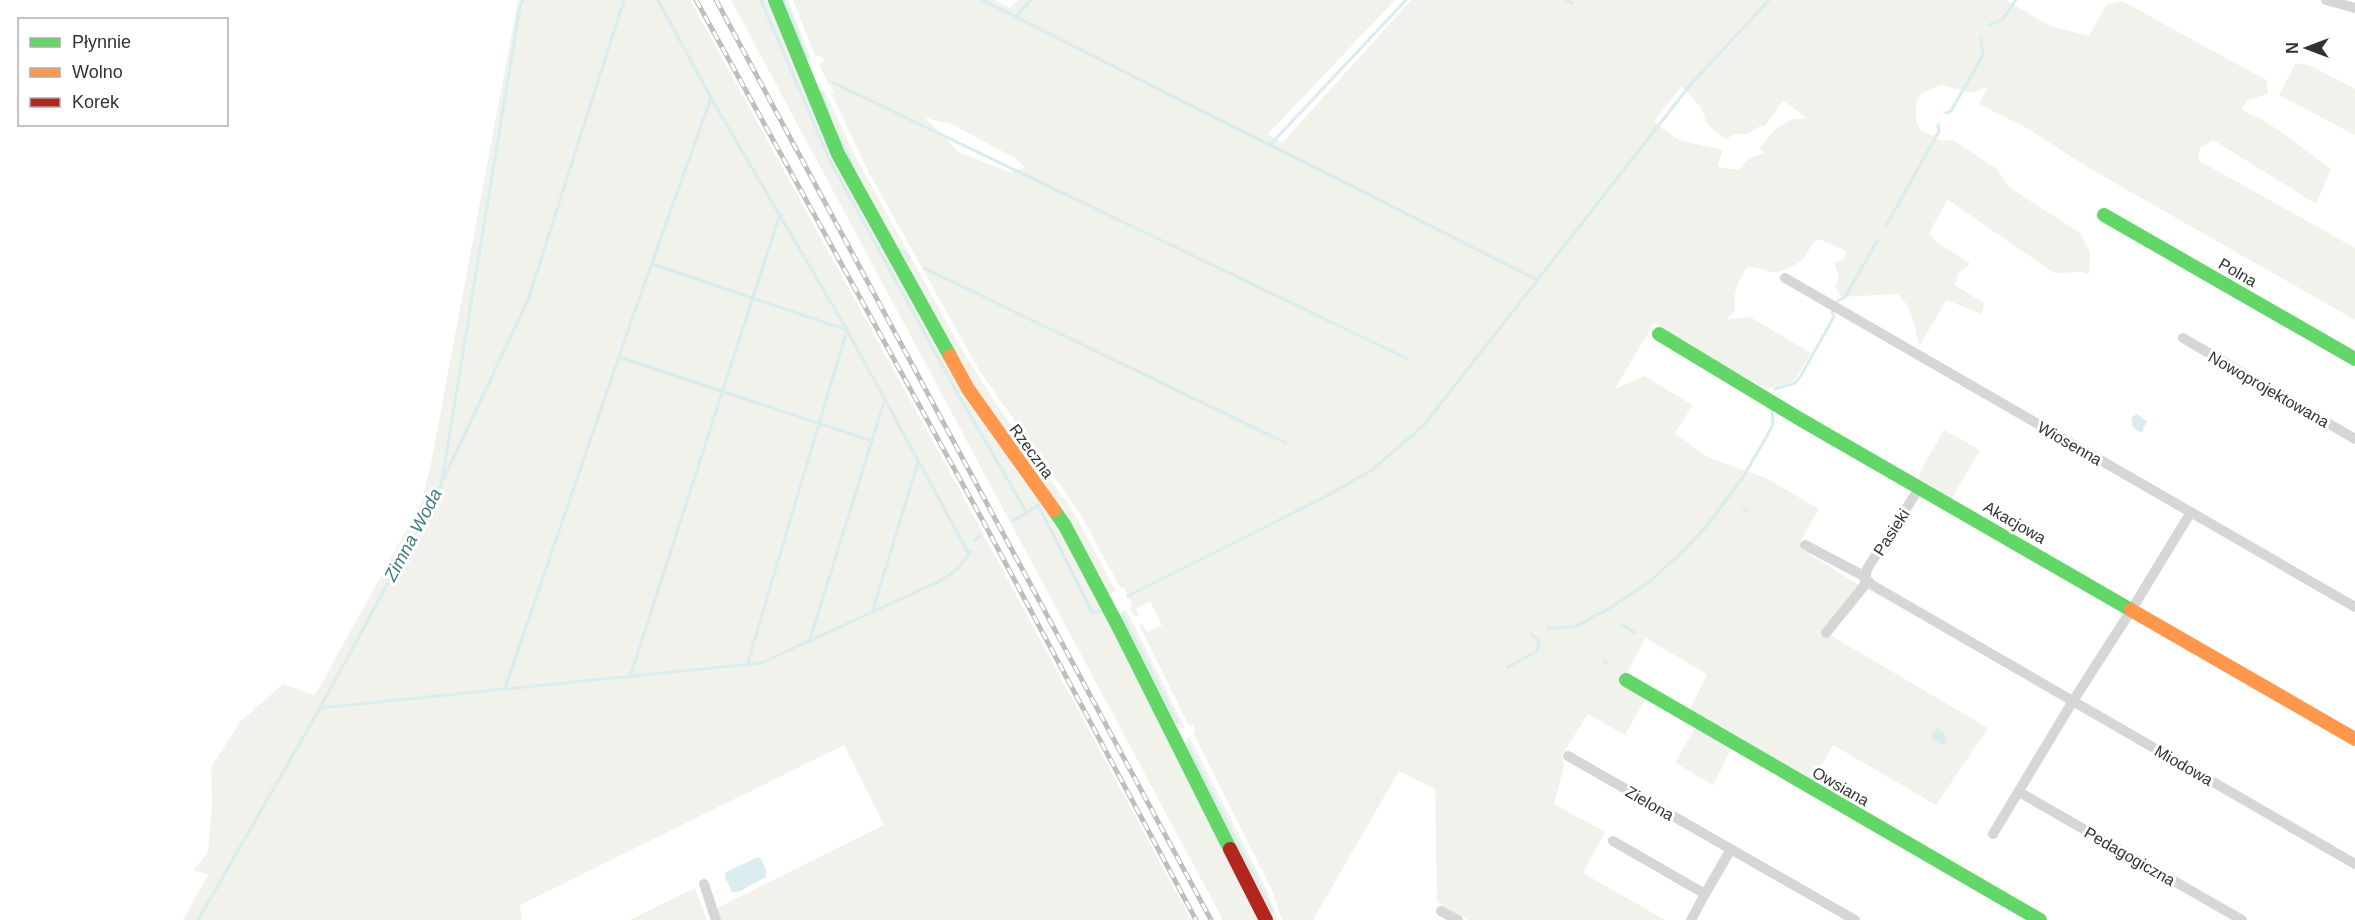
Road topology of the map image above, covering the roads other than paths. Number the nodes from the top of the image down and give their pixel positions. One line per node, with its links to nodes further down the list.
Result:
1 (775, 0): 30 (street, Rzeczna)
2 (2326, 0): 3 (street)
3 (2355, 9)
4 (2104, 215): 8 (street, Polna)
5 (1785, 278): 11 (street, Wiosenna)
6 (1659, 334): 10 (street, Akacjowa)
7 (2183, 338): 9 (street, Nowoprojektowana)
8 (2355, 359)
9 (2355, 439)
10 (1920, 487): 13 (street, Pasieki); 15 (street, Akacjowa)
11 (2191, 512): 14 (street, Wiosenna); 15 (street)
12 (1805, 545): 13 (street, Miodowa)
13 (1865, 578): 16 (street, Pasieki); 18 (street, Miodowa)
14 (2355, 606)
15 (2132, 609): 18 (street); 19 (street, Akacjowa)
16 (1826, 633)
17 (1626, 680): 34 (street, Owsiana)
18 (2073, 700): 21 (street); 25 (street, Miodowa)
19 (2355, 739)
20 (1568, 756): 24 (street, Zielona)
21 (2019, 792): 22 (street); 35 (street, Pedagogiczna)
22 (1993, 834)
23 (1613, 842): 27 (street)
24 (1731, 849): 27 (street); 33 (street, Zielona)
25 (2355, 864)
26 (704, 884): 29 (street)
27 (1705, 894): 32 (street)
28 (1441, 910): 31 (street)
29 (716, 920)
30 (1266, 920)
31 (1458, 920)
32 (1691, 920)
33 (1855, 920)
34 (2040, 920)
35 (2242, 920)

